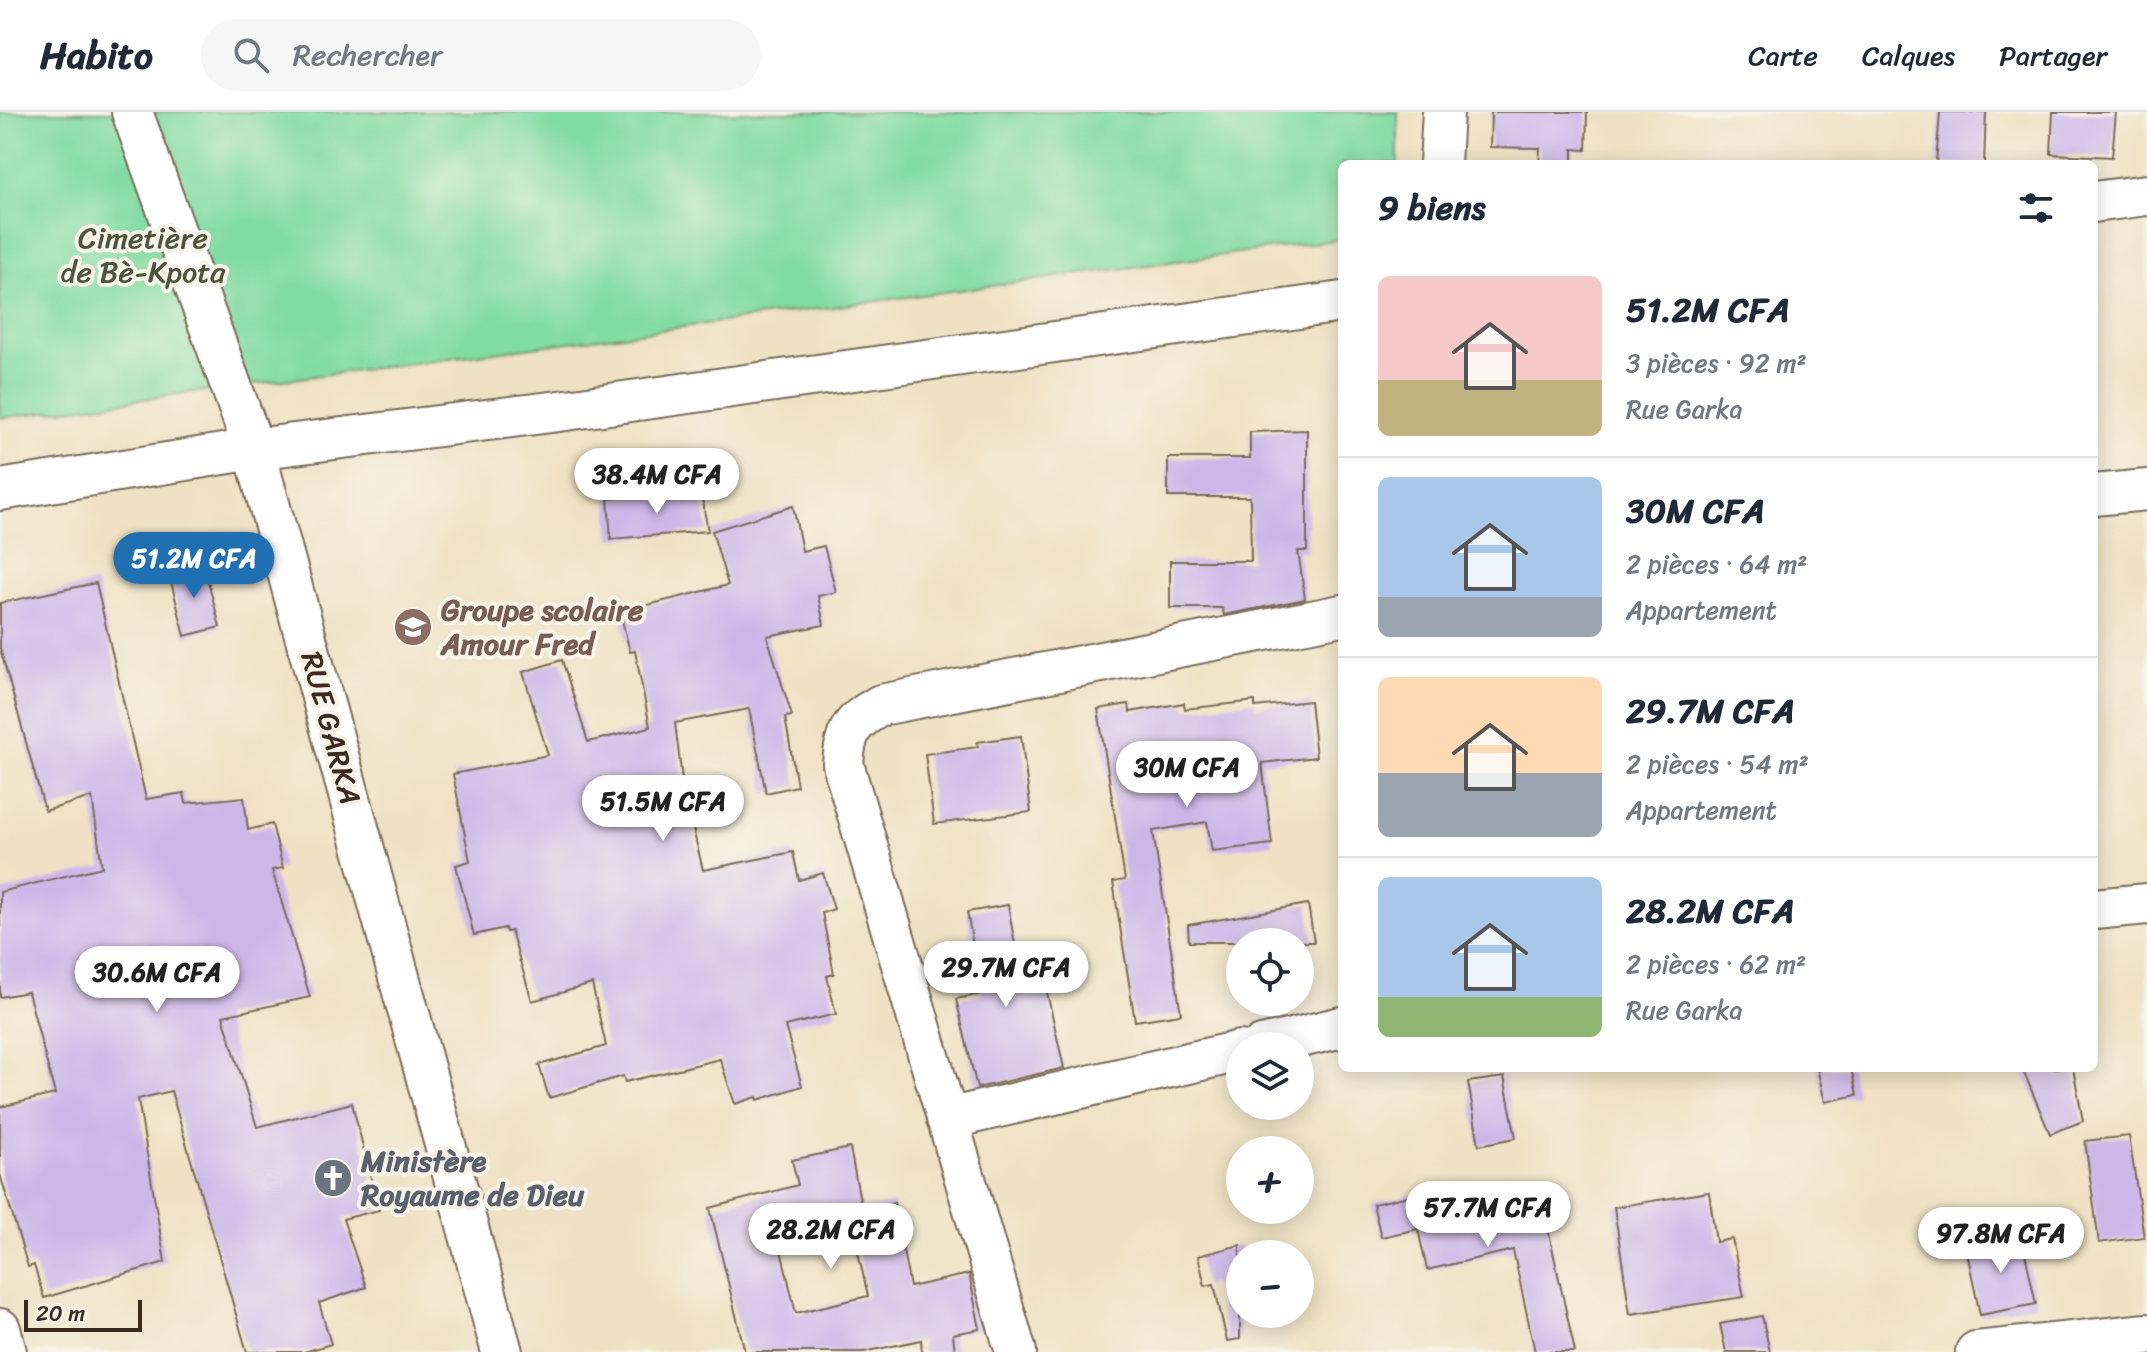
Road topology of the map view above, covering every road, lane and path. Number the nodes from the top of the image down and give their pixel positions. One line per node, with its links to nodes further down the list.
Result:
1 (132, 112): 7 (street, RUE GARKA)
2 (1443, 112): 3 (street)
3 (1440, 160)
4 (2147, 195): 5 (street)
5 (2098, 201)
6 (1338, 303): 7 (street)
7 (254, 449): 8 (street); 19 (street, RUE GARKA)
8 (0, 490)
9 (2147, 490): 10 (street)
10 (2098, 495)
11 (1338, 616): 17 (street)
12 (2147, 904): 13 (street)
13 (2098, 909)
14 (1338, 1028): 15 (street)
15 (1314, 1034)
16 (1226, 1054): 17 (street)
17 (947, 1119): 20 (street)
18 (2147, 1334): 21 (street)
19 (502, 1352)
20 (1016, 1352)
21 (1976, 1352)

